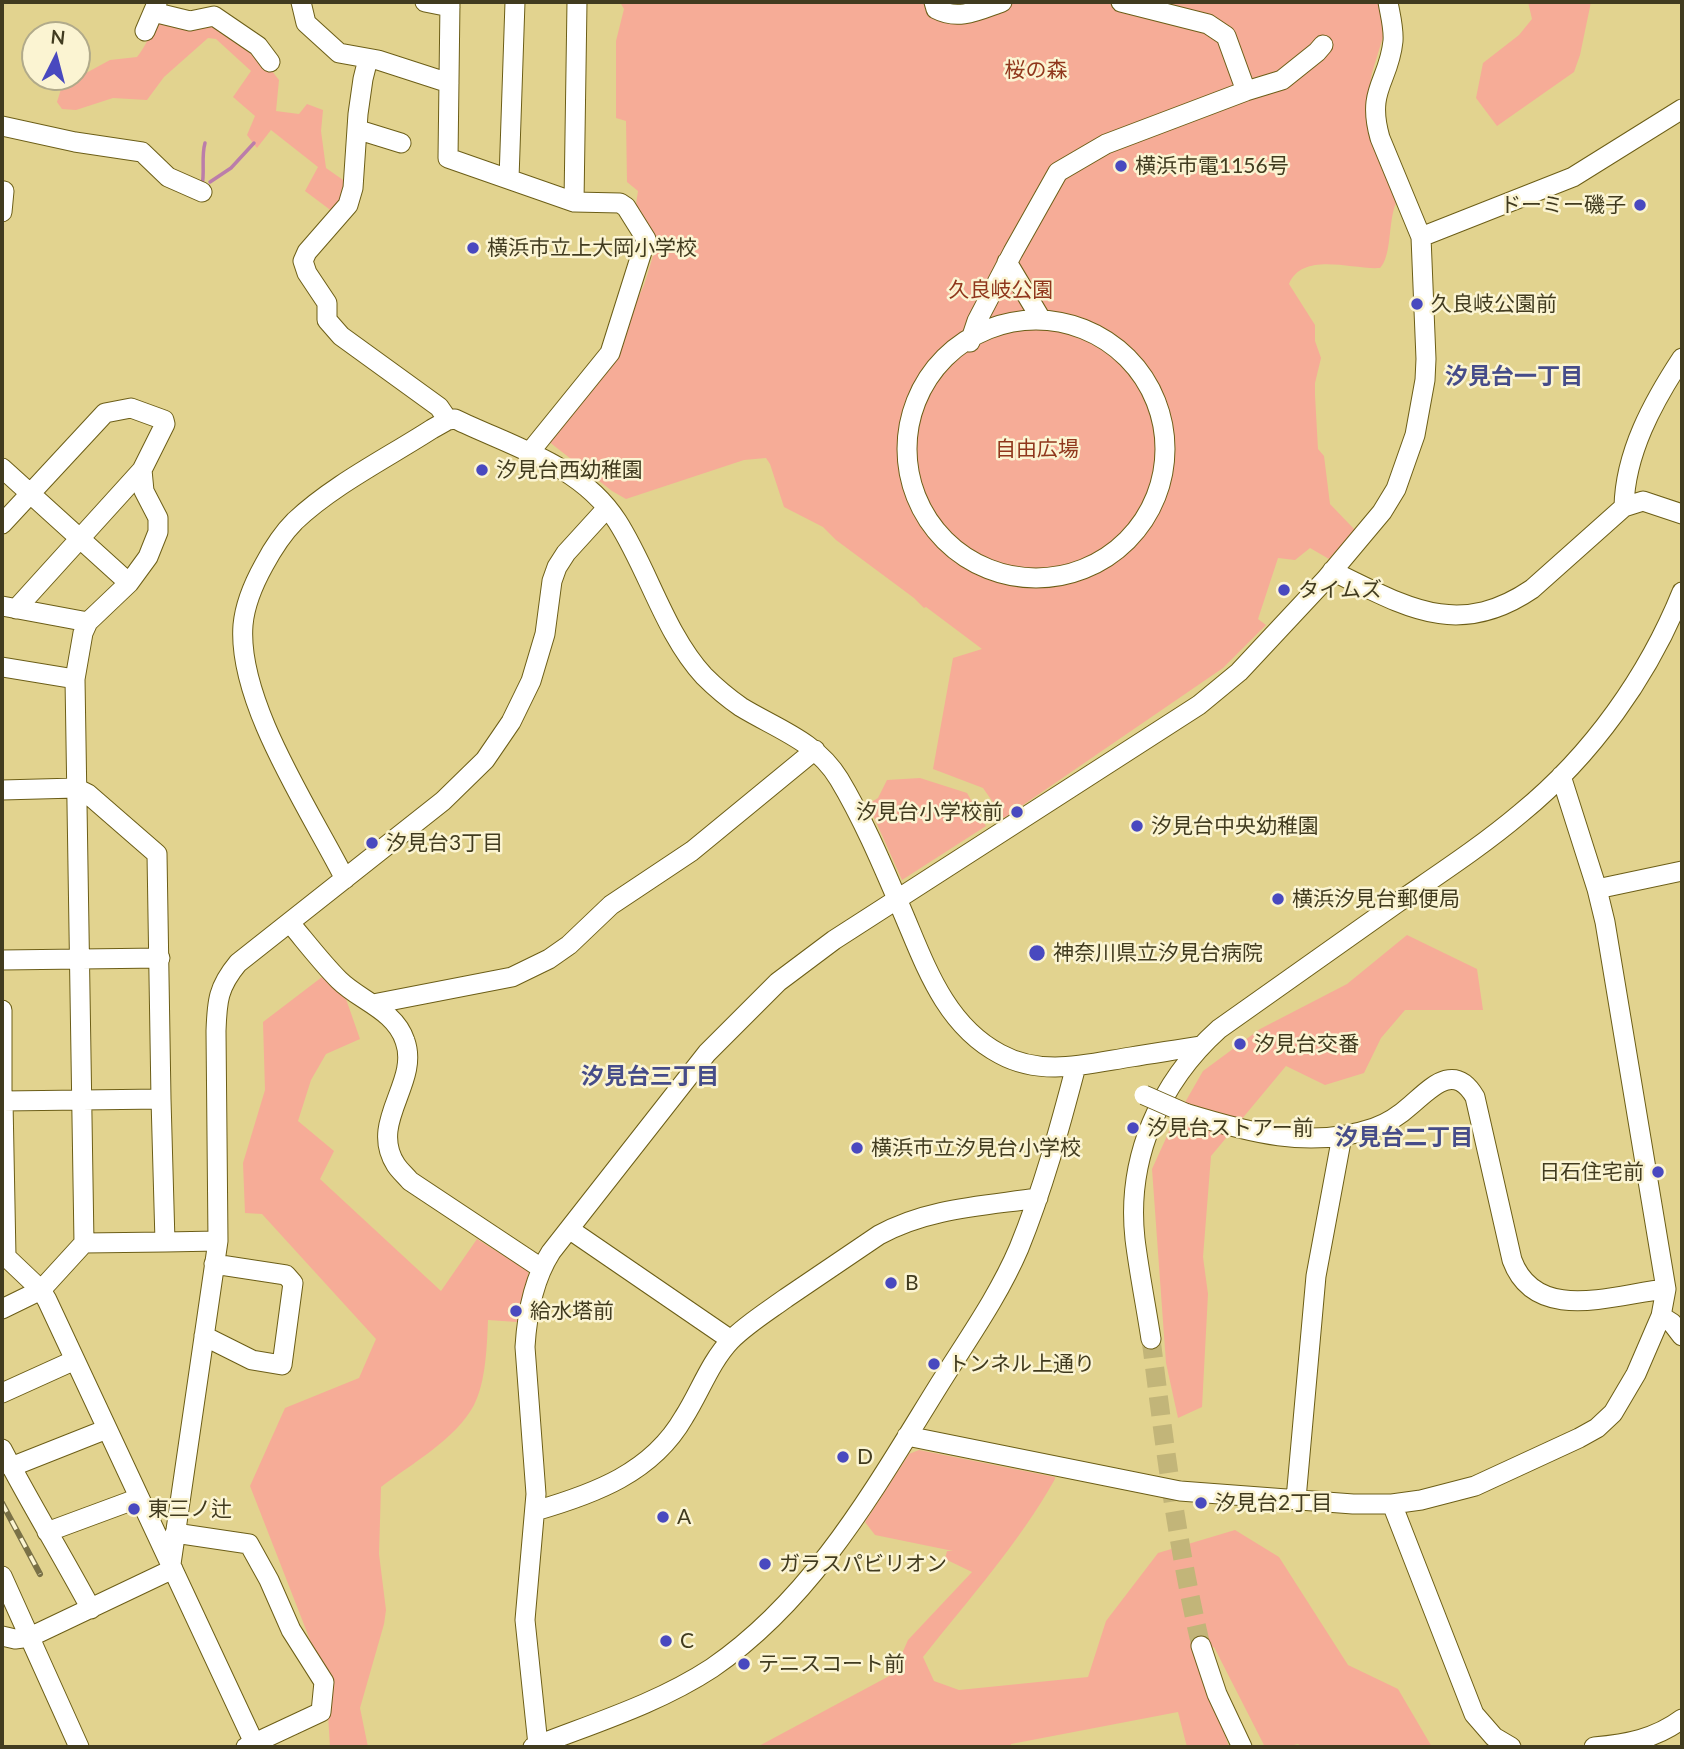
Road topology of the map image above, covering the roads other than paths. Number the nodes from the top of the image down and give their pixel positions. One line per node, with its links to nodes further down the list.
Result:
1 (301, 2): 13 (street)
2 (425, 2): 9 (street)
3 (514, 2): 21 (street)
4 (576, 2): 24 (street)
5 (934, 2): 6 (street)
6 (1002, 2)
7 (1121, 2): 16 (street)
8 (1388, 2): 26 (street)
9 (450, 4): 15 (street)
10 (155, 7): 11 (street); 14 (street)
11 (145, 31)
12 (1323, 45): 16 (street)
13 (368, 59): 15 (street); 19 (street)
14 (270, 62)
15 (449, 83): 21 (street)
16 (1246, 91): 27 (street)
17 (1682, 109): 26 (street)
18 (2, 126): 23 (street)
19 (359, 130): 20 (street); 31 (street)
20 (401, 143)
21 (509, 179): 24 (street)
22 (4, 191): 25 (street)
23 (202, 192)
24 (574, 202): 32 (street)
25 (2, 212)
26 (1421, 237): 41 (street)
27 (1007, 262): 28 (street); 29 (street)
28 (1041, 319): 29 (street); 29 (street)
29 (970, 342)
30 (1682, 358): 36 (street)
31 (448, 420): 32 (street); 53 (street)
32 (529, 453): 37 (street)
33 (2, 468): 35 (street)
34 (142, 470): 35 (street); 40 (street); 42 (street)
35 (30, 494): 39 (street); 40 (street)
36 (1624, 507): 38 (street); 41 (street)
37 (607, 508): 48 (street); 53 (street)
38 (1682, 514)
39 (2, 524)
40 (79, 539): 42 (street); 44 (street)
41 (1332, 571): 55 (street)
42 (129, 583): 45 (street)
43 (1682, 592): 49 (street)
44 (9, 608): 45 (street)
45 (88, 622): 47 (street)
46 (2, 667): 47 (street)
47 (75, 679): 50 (street)
48 (815, 750): 55 (street); 60 (street)
49 (1561, 776): 54 (street); 62 (street)
50 (76, 788): 51 (street); 57 (street); 58 (street)
51 (2, 790)
52 (1682, 871): 54 (street)
53 (345, 879): 56 (street)
54 (1597, 889): 77 (street)
55 (898, 901): 63 (street); 70 (street)
56 (290, 923): 60 (street); 71 (street)
57 (160, 958): 58 (street); 65 (street)
58 (80, 959): 59 (street); 66 (street)
59 (2, 960)
60 (373, 1004): 76 (street)
61 (2, 1010): 67 (street)
62 (1200, 1046): 63 (street); 83 (street)
63 (1076, 1066): 69 (street)
64 (1144, 1095): 68 (street, bridge)
65 (161, 1099): 66 (street); 72 (street)
66 (82, 1100): 67 (street); 73 (street)
67 (3, 1101): 74 (street)
68 (1342, 1136): 77 (street); 92 (street)
69 (1038, 1198): 84 (street); 88 (street)
70 (569, 1229): 76 (street); 84 (street)
71 (218, 1241): 72 (street); 75 (street)
72 (165, 1242): 73 (street)
73 (84, 1243): 78 (street)
74 (4, 1255): 78 (street)
75 (214, 1265): 81 (street); 81 (street)
76 (541, 1268): 94 (street)
77 (1666, 1289): 80 (street)
78 (41, 1290): 79 (street); 85 (street)
79 (2, 1309)
80 (1661, 1316): 82 (street); 93 (street)
81 (204, 1336): 96 (street)
82 (1682, 1336)
83 (1151, 1339)
84 (731, 1340): 94 (street)
85 (75, 1360): 86 (street); 87 (street)
86 (2, 1393)
87 (107, 1429): 90 (street); 91 (street)
88 (907, 1436): 92 (street); 105 (street)
89 (2, 1449): 90 (street)
90 (11, 1468): 95 (street)
91 (139, 1498): 95 (street); 97 (street)
92 (1296, 1499): 93 (street)
93 (1392, 1504): 108 (street)
94 (535, 1511): 105 (street)
95 (47, 1532): 99 (street)
96 (175, 1533): 97 (street); 104 (street)
97 (172, 1567): 99 (street); 104 (street)
98 (2, 1576): 101 (street)
99 (91, 1609): 101 (street)
100 (2, 1636): 101 (street)
101 (30, 1637): 106 (street)
102 (1201, 1646): 107 (street)
103 (1682, 1719): 109 (street)
104 (252, 1746)
105 (535, 1746)
106 (79, 1747)
107 (1242, 1747)
108 (1511, 1747)
109 (1594, 1747)

